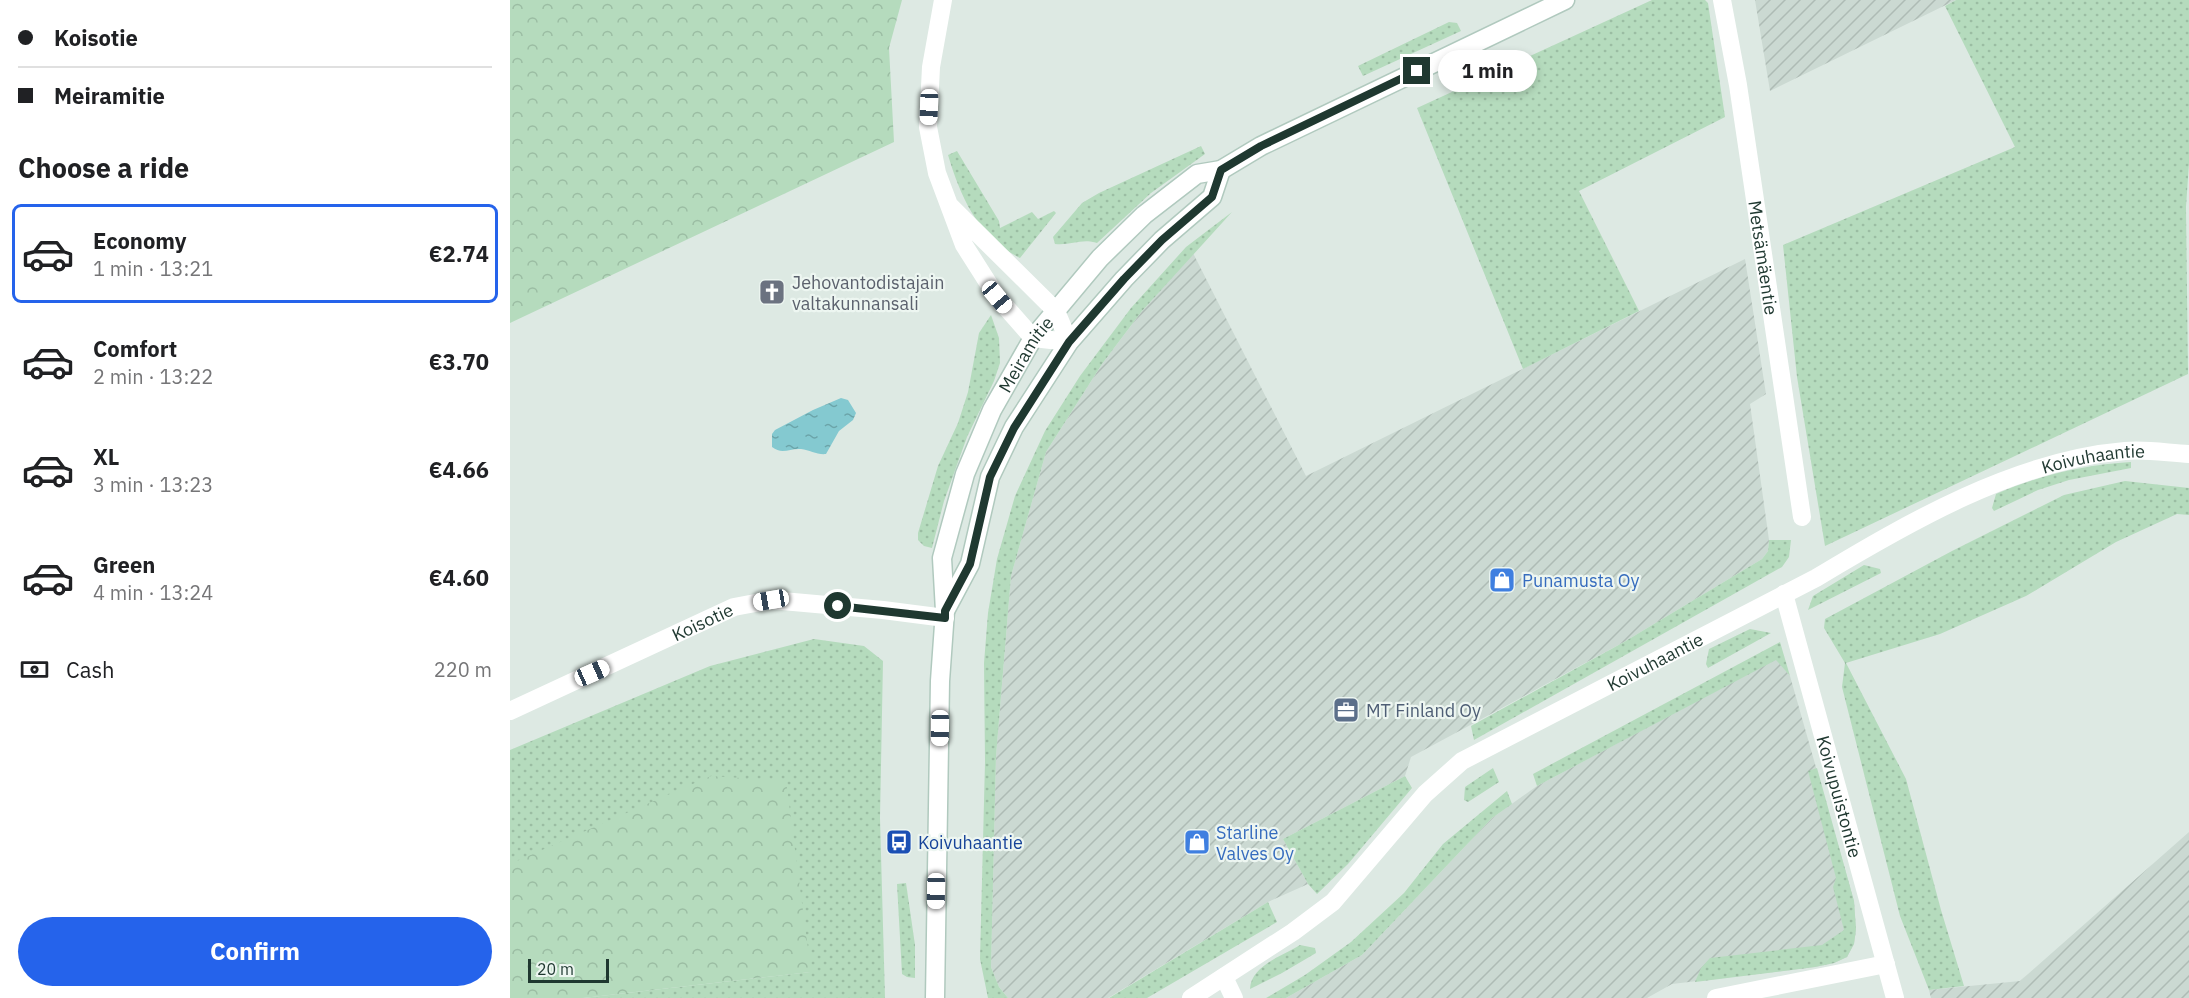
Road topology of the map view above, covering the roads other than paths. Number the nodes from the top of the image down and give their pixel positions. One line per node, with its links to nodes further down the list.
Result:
1 (944, 0): 5 (street)
2 (1565, 0): 4 (street, Meiramitie)
3 (1722, 0): 10 (street, Metsämäentie)
4 (1221, 170): 6 (street, Meiramitie); 8 (street, Meiramitie)
5 (951, 207): 6 (street); 7 (street)
6 (1056, 311): 7 (street, Meiramitie); 8 (street)
7 (1033, 338): 8 (street); 12 (street, Meiramitie)
8 (1069, 342): 12 (street, Meiramitie)
9 (2189, 454): 11 (street, Koivuhaantie)
10 (1802, 517)
11 (1784, 594): 14 (street, Koivupuistontie); 15 (street, Koivuhaantie)
12 (945, 614): 13 (street, Koisotie); 16 (street, Meiramitie)
13 (510, 711)
14 (1886, 964): 19 (street); 20 (street, Koivupuistontie)
15 (1224, 977): 17 (street, Koivuhaantie); 18 (street)
16 (935, 998)
17 (1191, 998)
18 (1234, 998)
19 (1716, 998)
20 (1895, 998)

